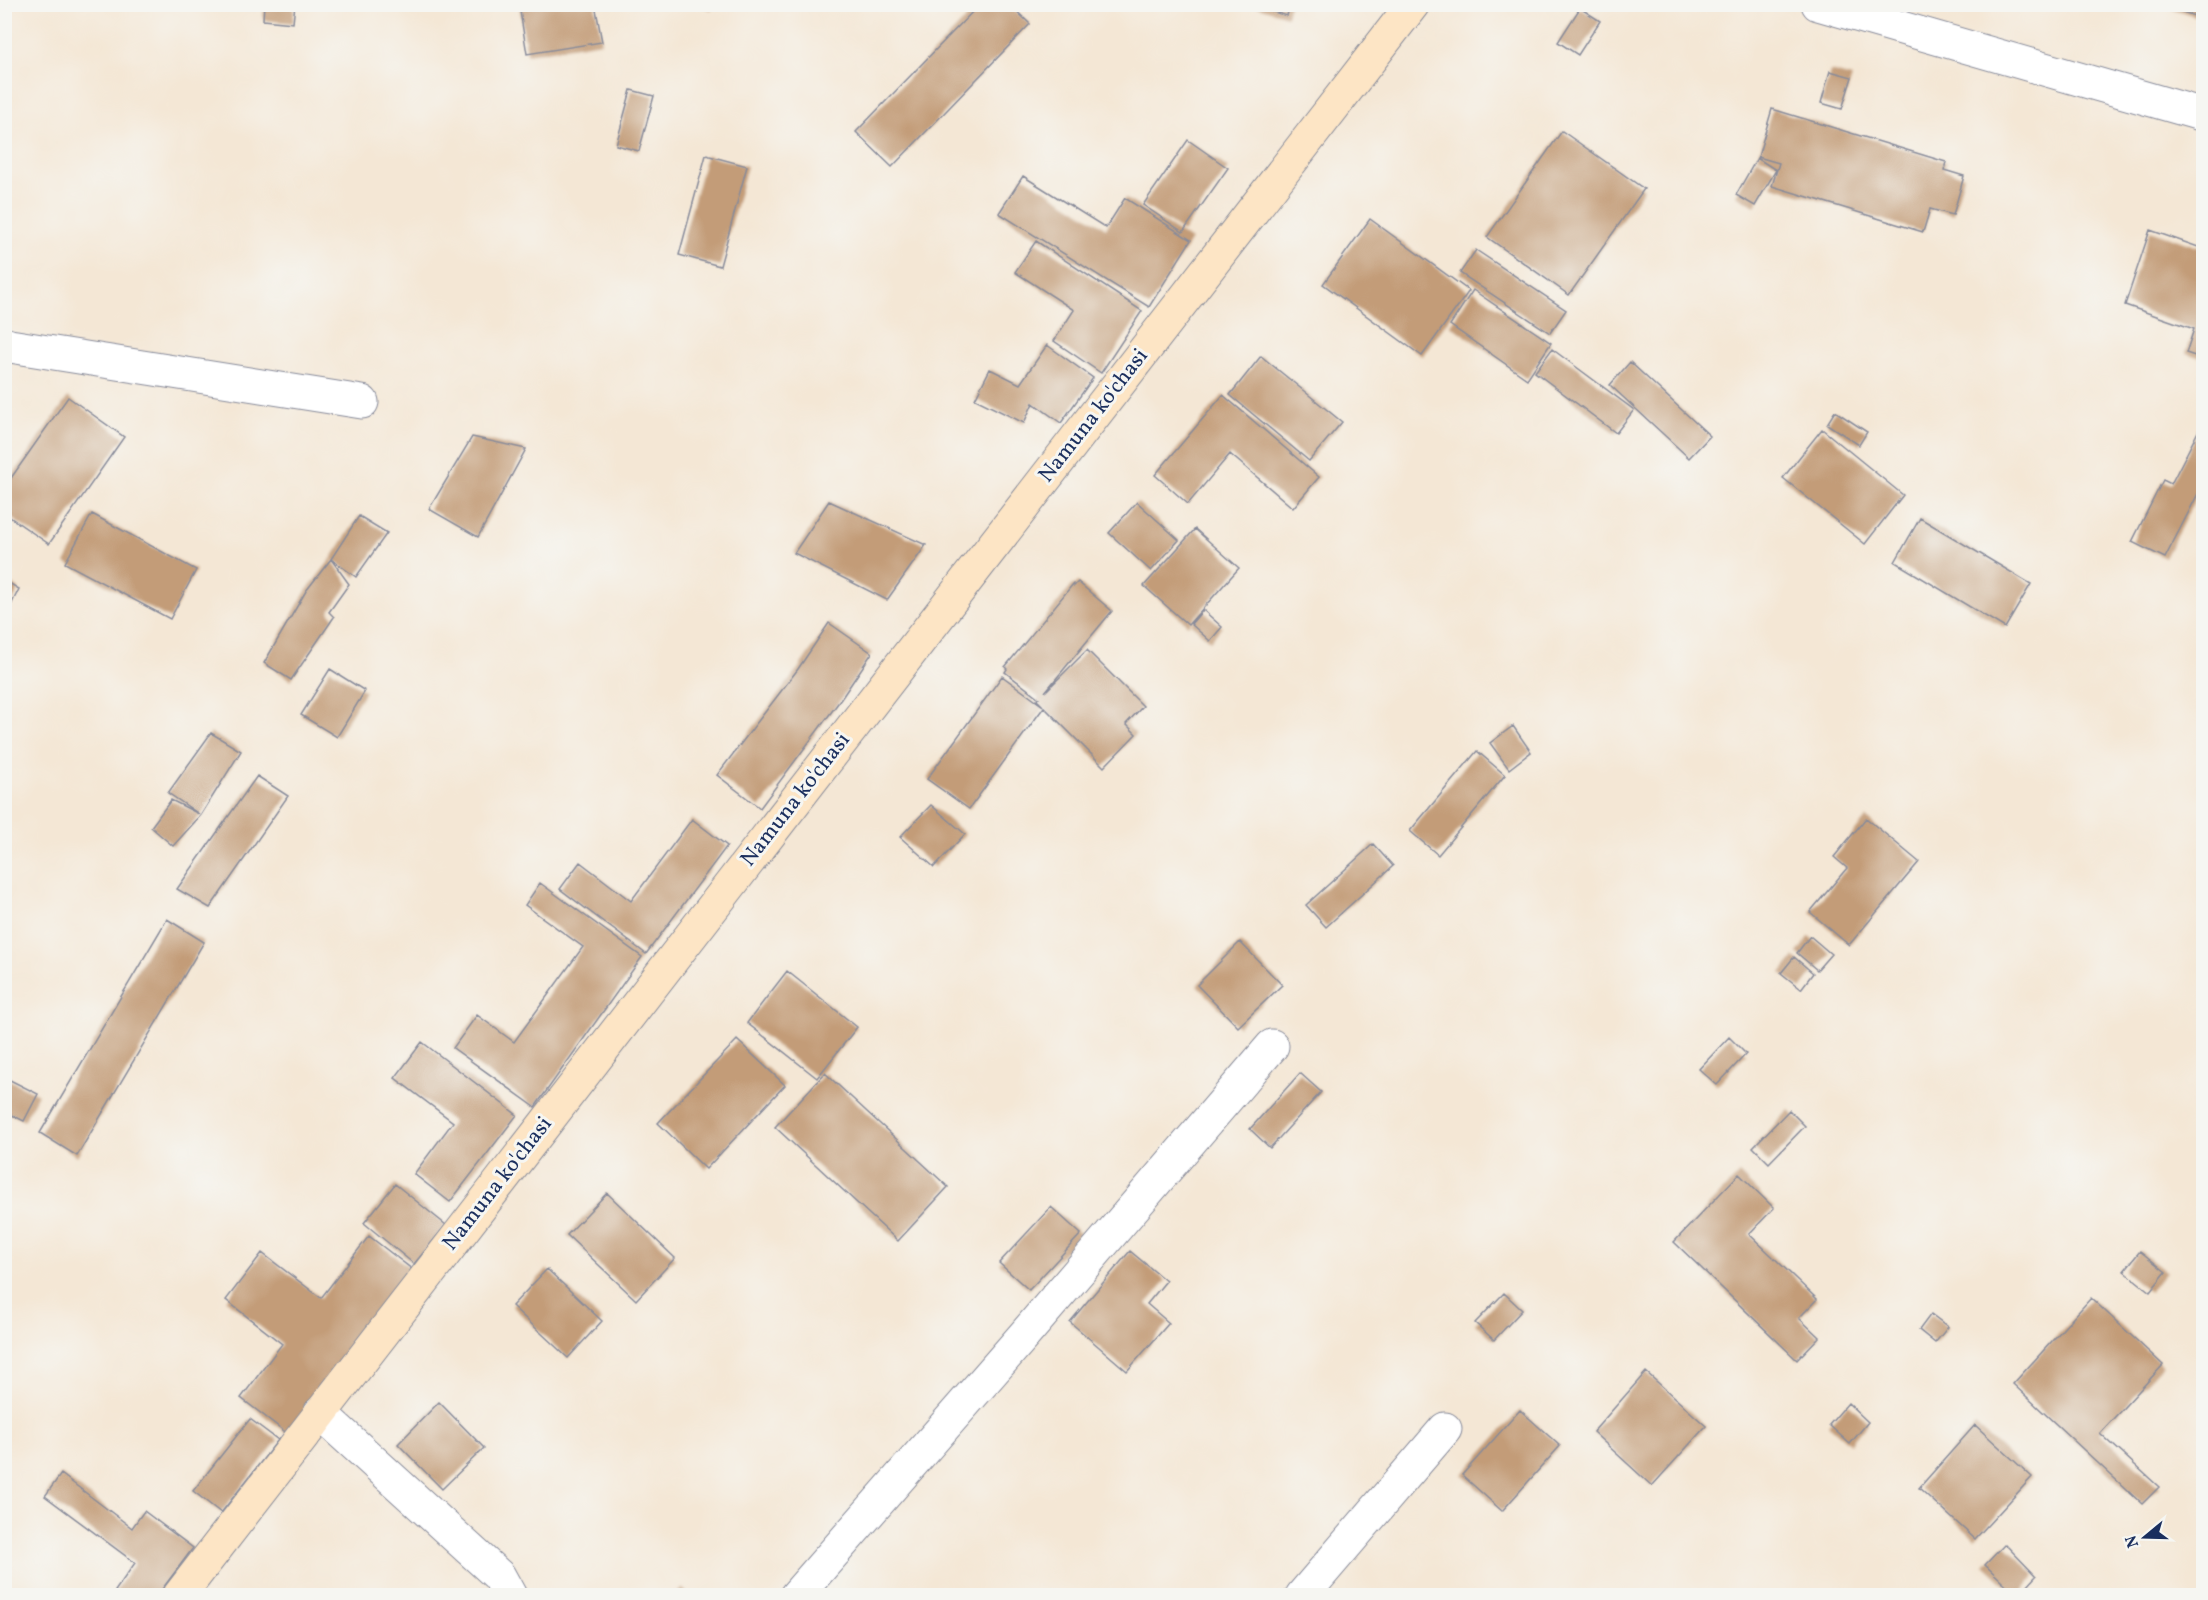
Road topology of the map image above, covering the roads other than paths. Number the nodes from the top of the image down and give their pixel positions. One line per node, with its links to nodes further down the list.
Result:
1 (1413, 4): 7 (main road, Namuna ko'chasi)
2 (1818, 4): 3 (street)
3 (2204, 115)
4 (6, 348): 5 (street)
5 (362, 402)
6 (1272, 1047): 11 (street)
7 (320, 1413): 9 (main road, Namuna ko'chasi); 10 (street)
8 (1445, 1429): 12 (street)
9 (179, 1596)
10 (510, 1596)
11 (796, 1596)
12 (1302, 1596)

